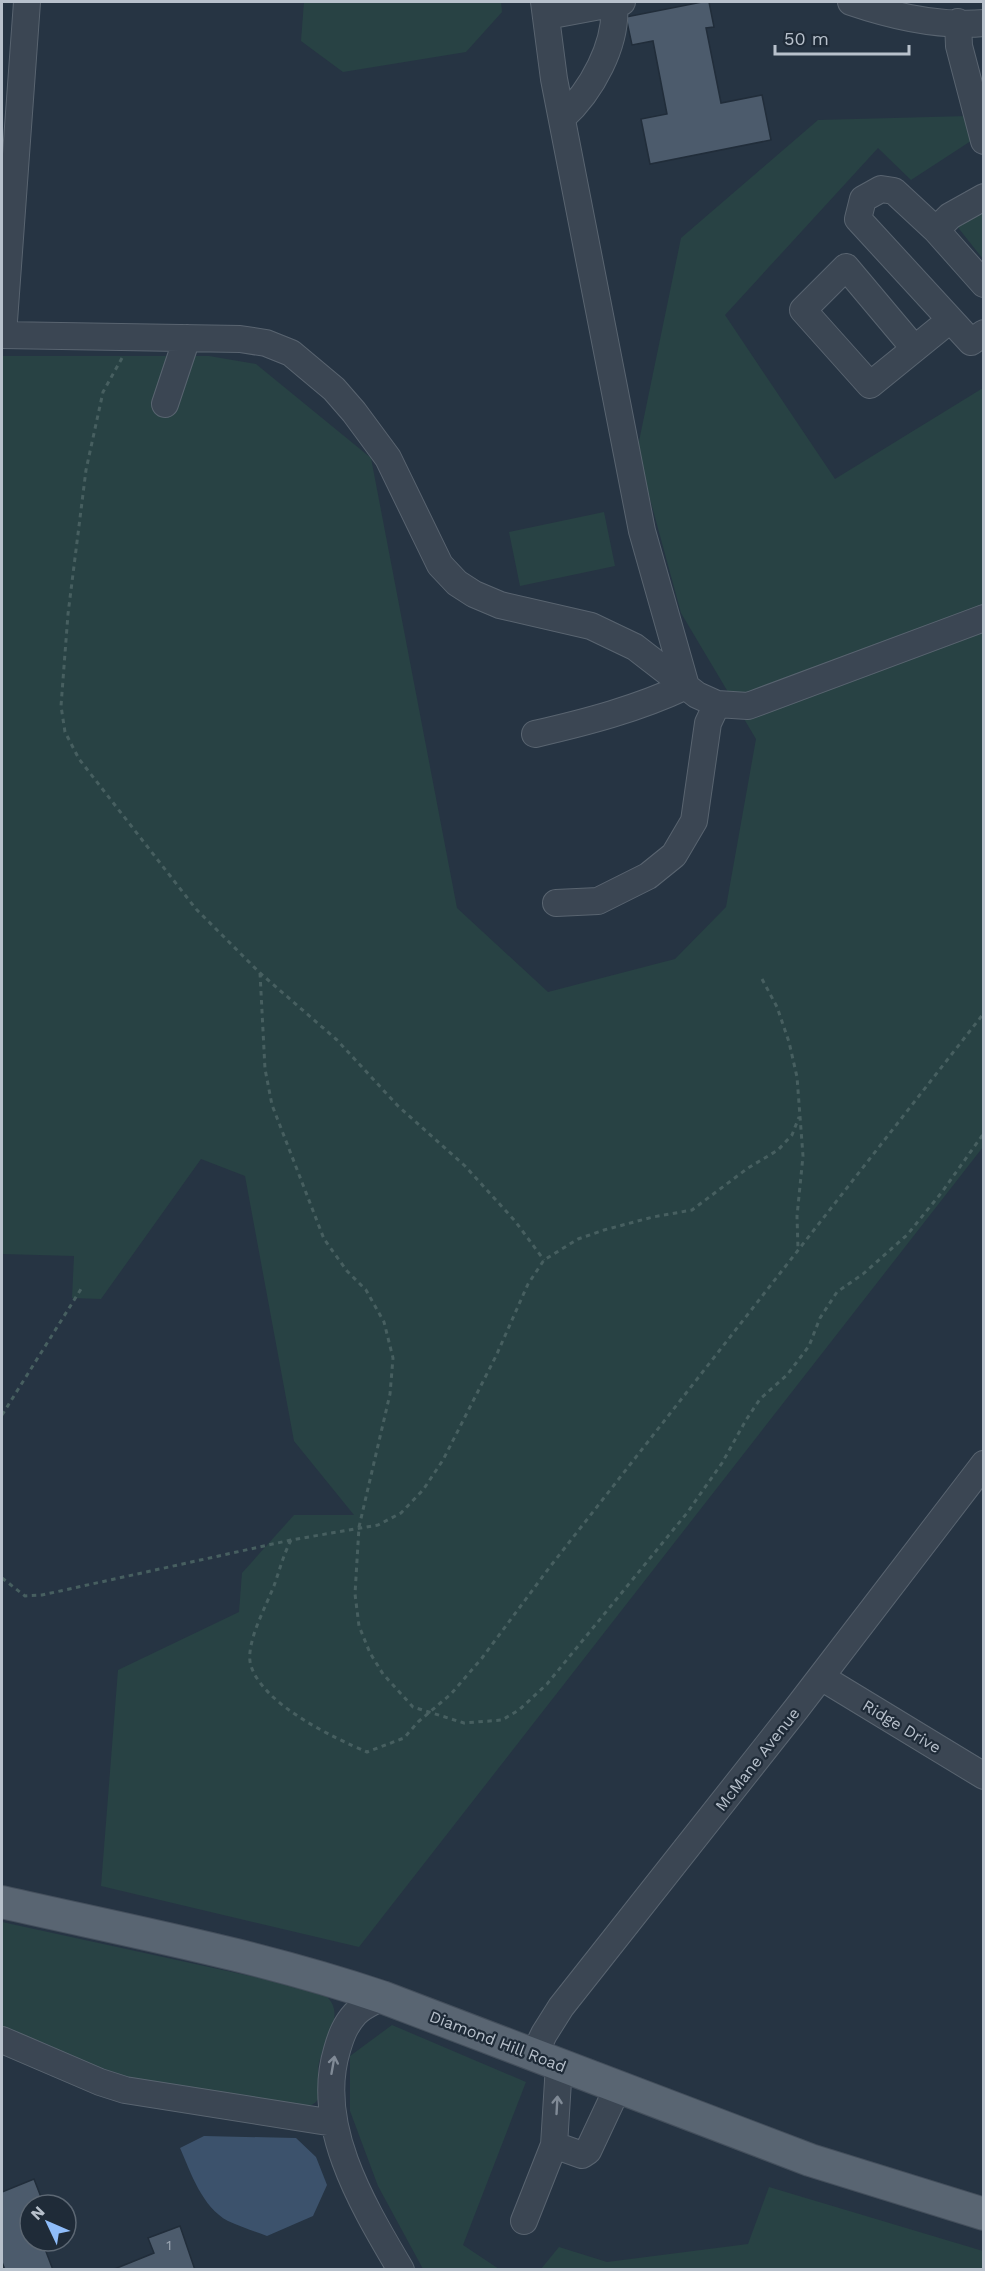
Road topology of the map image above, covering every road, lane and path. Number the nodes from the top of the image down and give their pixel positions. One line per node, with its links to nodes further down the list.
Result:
1 (27, 2): 14 (street)
2 (618, 2): 4 (street); 7 (street)
3 (850, 2): 5 (street)
4 (546, 9): 7 (street)
5 (942, 15): 6 (street); 8 (street)
6 (984, 23)
7 (562, 118): 20 (street)
8 (984, 141)
9 (984, 197): 10 (street)
10 (936, 230): 11 (street); 12 (street)
11 (984, 284)
12 (950, 320): 13 (street); 17 (street)
13 (984, 333)
14 (2, 335): 15 (street)
15 (133, 338): 16 (street); 26 (path)
16 (188, 338): 18 (street); 21 (street)
17 (914, 348): 17 (street)
18 (165, 404)
19 (984, 618): 23 (street)
20 (672, 635): 21 (street); 22 (street)
21 (643, 653): 22 (street)
22 (686, 686): 23 (street); 24 (street)
23 (717, 704): 25 (street)
24 (535, 734)
25 (556, 903)
26 (260, 973): 32 (path); 36 (path)
27 (762, 979): 29 (path)
28 (984, 1014): 31 (path)
29 (799, 1117): 31 (path); 32 (path)
30 (984, 1133): 40 (path)
31 (798, 1251): 40 (path)
32 (544, 1260): 36 (path)
33 (81, 1289): 34 (path)
34 (2, 1414)
35 (984, 1464): 39 (street, McMane Avenue)
36 (359, 1527): 37 (path); 40 (path)
37 (291, 1540): 38 (path); 40 (path)
38 (2, 1578)
39 (821, 1677): 41 (street, Ridge Drive); 45 (street, McMane Avenue)
40 (428, 1713)
41 (984, 1776)
42 (2, 1902): 43 (main road, Diamond Hill Road)
43 (382, 1997): 45 (main road, Diamond Hill Road); 47 (street, one-way to 43)
44 (2, 2040): 47 (street)
45 (547, 2060): 46 (main road, Diamond Hill Road); 48 (street, one-way to 45)
46 (618, 2088): 48 (street); 49 (main road, Diamond Hill Road)
47 (334, 2123): 51 (street)
48 (554, 2145): 50 (street)
49 (984, 2214)
50 (524, 2221)
51 (401, 2270)

